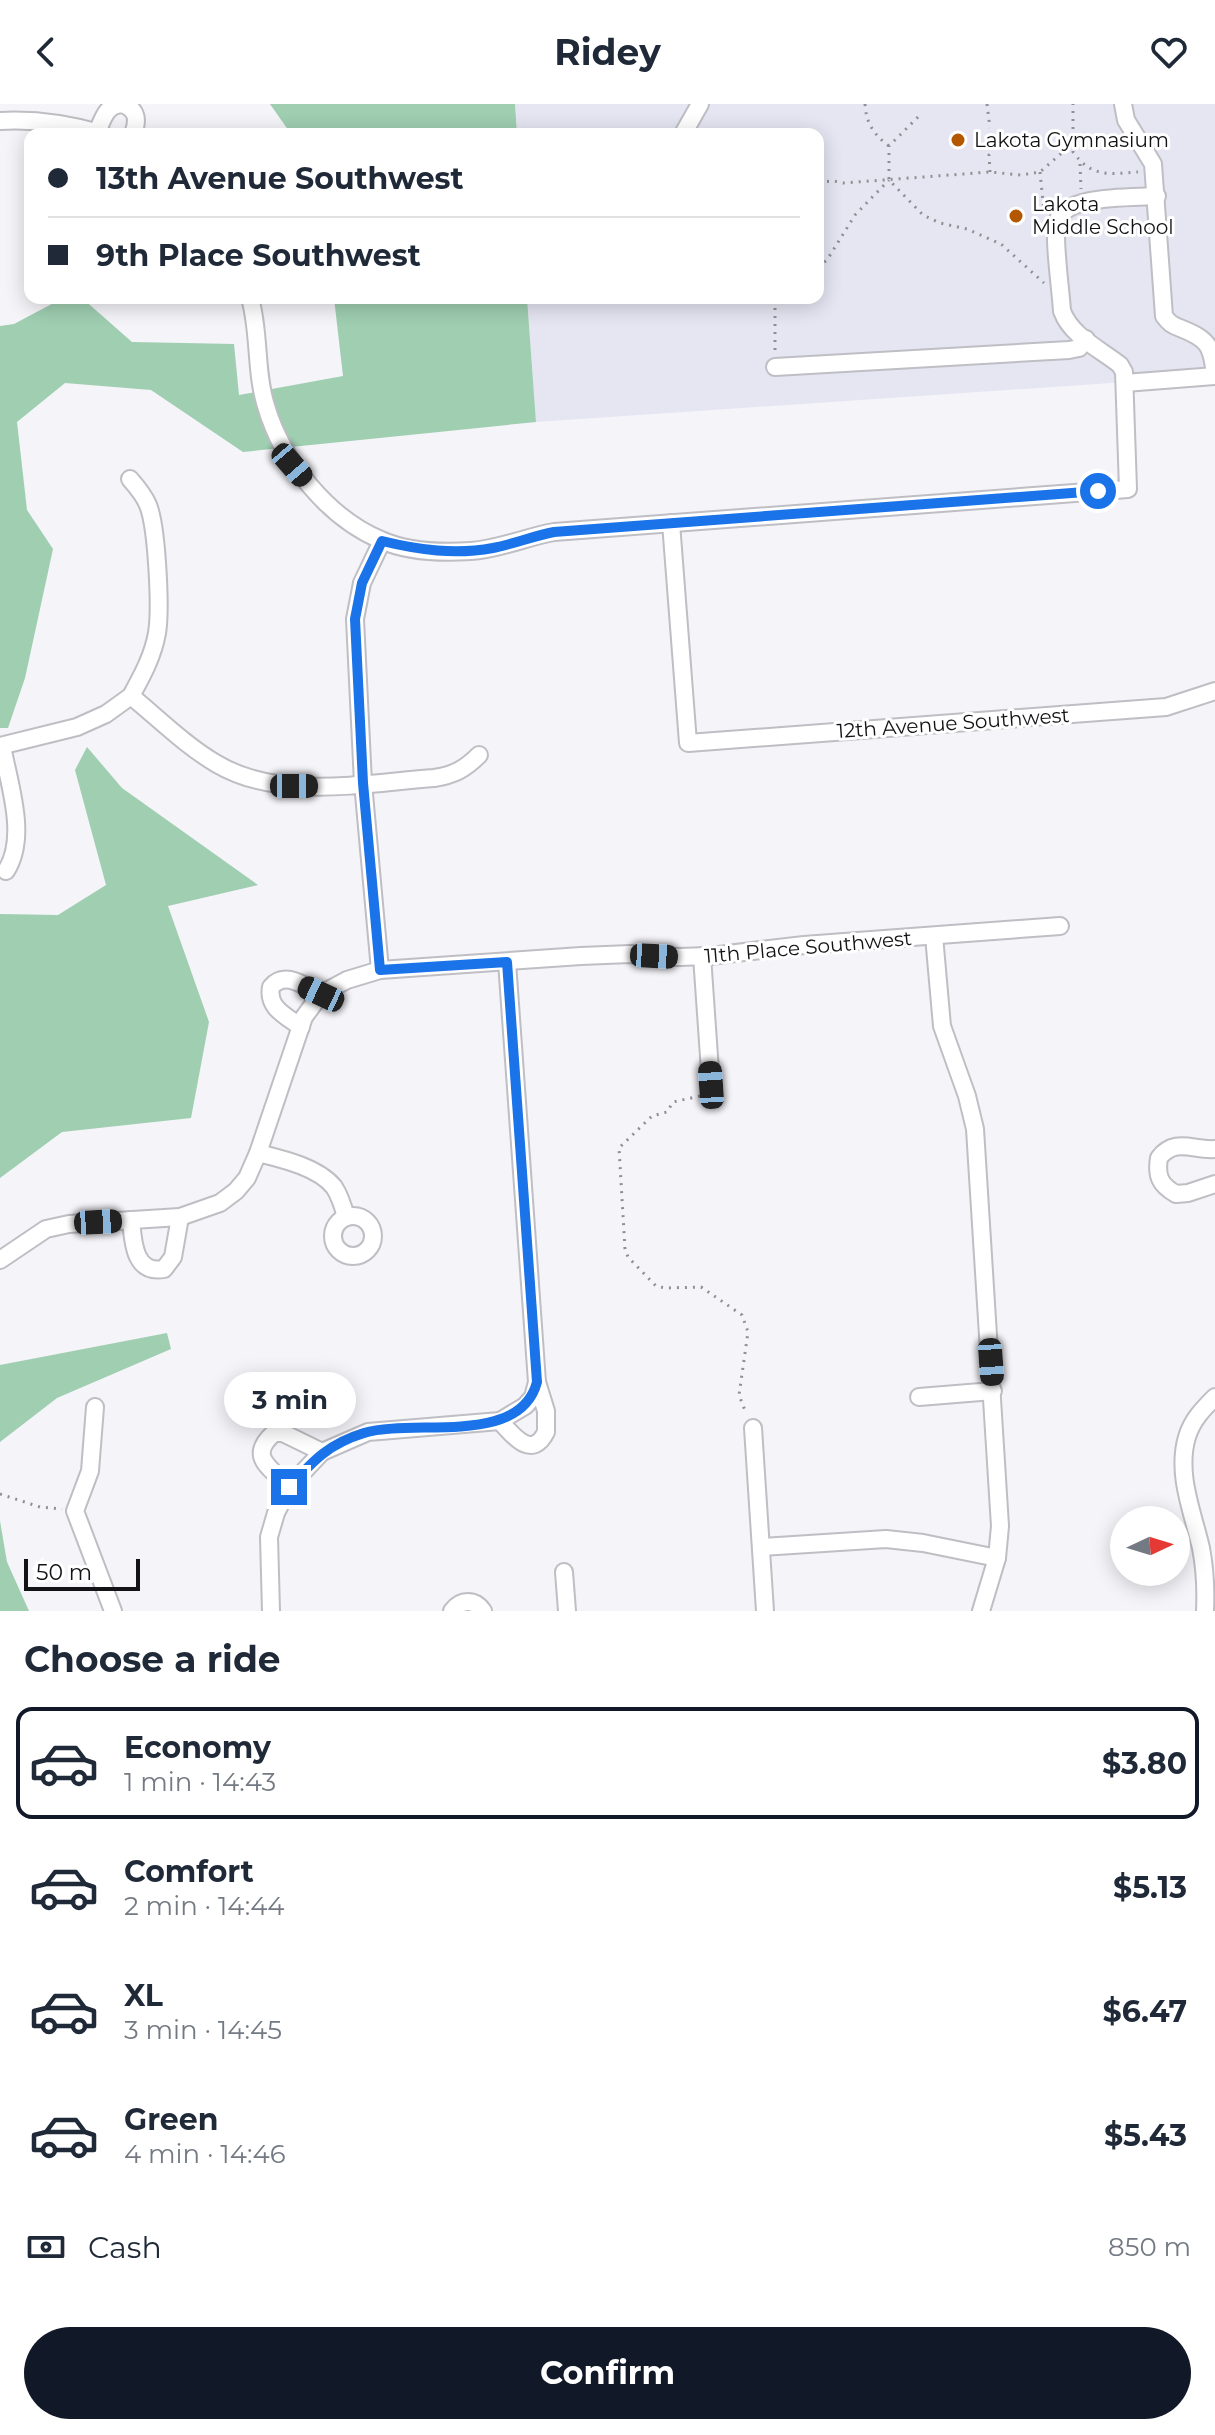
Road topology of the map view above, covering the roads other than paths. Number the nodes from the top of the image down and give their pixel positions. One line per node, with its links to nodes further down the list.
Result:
1 (122, 104): 6 (street); 7 (street)
2 (700, 104): 8 (street)
3 (1123, 104): 9 (street)
4 (0, 121): 5 (street)
5 (84, 128)
6 (102, 128)
7 (135, 128)
8 (686, 128)
9 (1157, 196): 11 (street); 13 (street)
10 (251, 304): 17 (street)
11 (1086, 339): 12 (street); 14 (street)
12 (775, 367)
13 (1215, 376): 14 (street)
14 (1125, 383): 16 (street)
15 (130, 479): 19 (street)
16 (671, 523): 17 (street); 18 (street, 12th Avenue Southwest)
17 (382, 541): 22 (street)
18 (1215, 691)
19 (131, 696): 20 (street); 22 (street)
20 (1, 746): 23 (street)
21 (479, 755): 22 (street)
22 (363, 783): 28 (street)
23 (6, 871)
24 (1060, 926): 25 (street, 11th Place Southwest)
25 (934, 936): 26 (street, 11th Place Southwest); 40 (street)
26 (702, 956): 27 (street, 11th Place Southwest); 31 (street)
27 (507, 962): 28 (street, 11th Place Southwest); 39 (street)
28 (380, 970): 29 (street, 11th Place Southwest)
29 (321, 994): 30 (street); 30 (street)
30 (301, 1027): 33 (street)
31 (707, 1086)
32 (1215, 1149): 34 (street)
33 (258, 1153): 35 (street); 36 (street)
34 (1215, 1184)
35 (180, 1217): 37 (street); 37 (street)
36 (346, 1217)
37 (131, 1220): 38 (street)
38 (0, 1260)
39 (537, 1382): 44 (street); 44 (street)
40 (993, 1391): 41 (street); 49 (street)
41 (919, 1397)
42 (1215, 1397): 50 (street)
43 (95, 1407): 52 (street)
44 (500, 1421): 46 (street)
45 (753, 1428): 48 (street)
46 (322, 1452): 47 (street); 47 (street)
47 (289, 1487): 53 (street)
48 (761, 1547): 49 (street); 57 (street)
49 (997, 1558): 58 (street)
50 (1209, 1560): 59 (street)
51 (564, 1572): 56 (street)
52 (113, 1611)
53 (271, 1611)
54 (452, 1611): 55 (street)
55 (483, 1611)
56 (567, 1611)
57 (765, 1611)
58 (981, 1611)
59 (1205, 1611)

